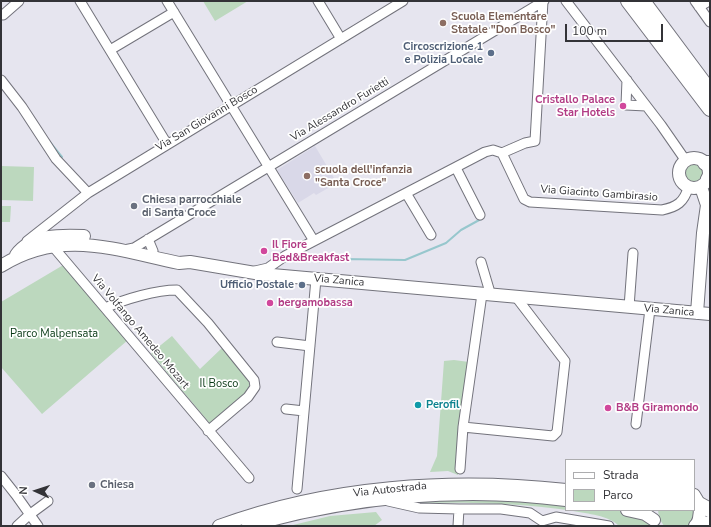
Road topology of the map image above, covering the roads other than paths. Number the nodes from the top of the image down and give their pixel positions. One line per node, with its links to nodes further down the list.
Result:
1 (19, 1): 13 (street)
2 (80, 1): 17 (street)
3 (167, 1): 12 (street)
4 (318, 1): 16 (street)
5 (403, 1): 16 (street, Via San Giovanni Bosco)
6 (544, 1): 26 (street); 29 (street, Via Alessandro Furietti)
7 (566, 1): 19 (street)
8 (628, 1): 14 (highway)
9 (644, 1): 20 (highway)
10 (709, 1): 11 (street)
11 (697, 4): 15 (street)
12 (174, 12): 17 (street); 21 (street)
13 (3, 15)
14 (644, 21): 23 (highway); 24 (highway)
15 (710, 22)
16 (341, 39): 21 (street, Via San Giovanni Bosco)
17 (110, 50): 25 (street)
18 (1, 80): 33 (street)
19 (627, 80): 22 (street); 22 (street)
20 (710, 91)
21 (231, 105): 25 (street, Via San Giovanni Bosco); 29 (street)
22 (646, 106): 27 (street)
23 (710, 109)
24 (710, 117)
25 (167, 144): 33 (street, Via San Giovanni Bosco)
26 (502, 153): 30 (street); 32 (street, Via Giacinto Gambirasio)
27 (686, 160): 28 (main road); 32 (main road)
28 (707, 163): 31 (main road)
29 (268, 167): 38 (street); 39 (street, Via Alessandro Furietti)
30 (456, 168): 34 (street); 35 (street)
31 (706, 181): 32 (main road); 53 (main road)
32 (688, 188)
33 (88, 193): 41 (street, Via San Giovanni Bosco)
34 (406, 193): 36 (street); 38 (street)
35 (480, 215)
36 (431, 235)
37 (49, 241): 39 (main road, Via Zanica); 41 (main road, Via San Giovanni Bosco); 51 (street, Via Volfango Amedeo Mozart)
38 (314, 241): 42 (street)
39 (141, 248): 45 (main road, Via Zanica)
40 (633, 253): 50 (street, Via Zanica)
41 (16, 254): 44 (main road, Via San Giovanni Bosco)
42 (278, 260): 45 (street); 46 (street)
43 (481, 262): 48 (street)
44 (1, 266)
45 (249, 272): 46 (main road, Via Zanica)
46 (283, 276): 47 (main road, Via Zanica)
47 (316, 279): 48 (main road, Via Zanica); 56 (street)
48 (485, 294): 49 (main road, Via Zanica); 60 (street)
49 (516, 297): 50 (main road, Via Zanica); 60 (street)
50 (629, 307): 52 (main road, Via Zanica)
51 (105, 308): 61 (street, Via Volfango Amedeo Mozart); 61 (street)
52 (650, 309): 53 (main road, Via Zanica); 59 (street)
53 (697, 313): 54 (main road, Via Zanica)
54 (710, 314)
55 (277, 342): 56 (street)
56 (310, 346): 58 (street)
57 (286, 410): 58 (street)
58 (304, 411): 65 (street)
59 (636, 424)
60 (463, 427): 62 (street)
61 (208, 431): 64 (street, Via Volfango Amedeo Mozart)
62 (460, 469)
63 (1, 476): 73 (street)
64 (250, 478)
65 (297, 490)
66 (565, 490): 78 (main road, Via Autostrada)
67 (381, 500): 68 (main road, Via Autostrada); 71 (street, Via Autostrada); 79 (main road, Via Autostrada)
68 (565, 500)
69 (48, 501): 73 (street)
70 (701, 503): 82 (main road)
71 (459, 509): 80 (street); 81 (street, Via Autostrada)
72 (632, 511): 74 (main road)
73 (29, 515): 76 (street); 77 (street)
74 (655, 519)
75 (710, 523): 82 (highway)
76 (17, 526)
77 (38, 526)
78 (218, 526)
79 (248, 526)
80 (458, 526)
81 (609, 526)
82 (696, 526)

